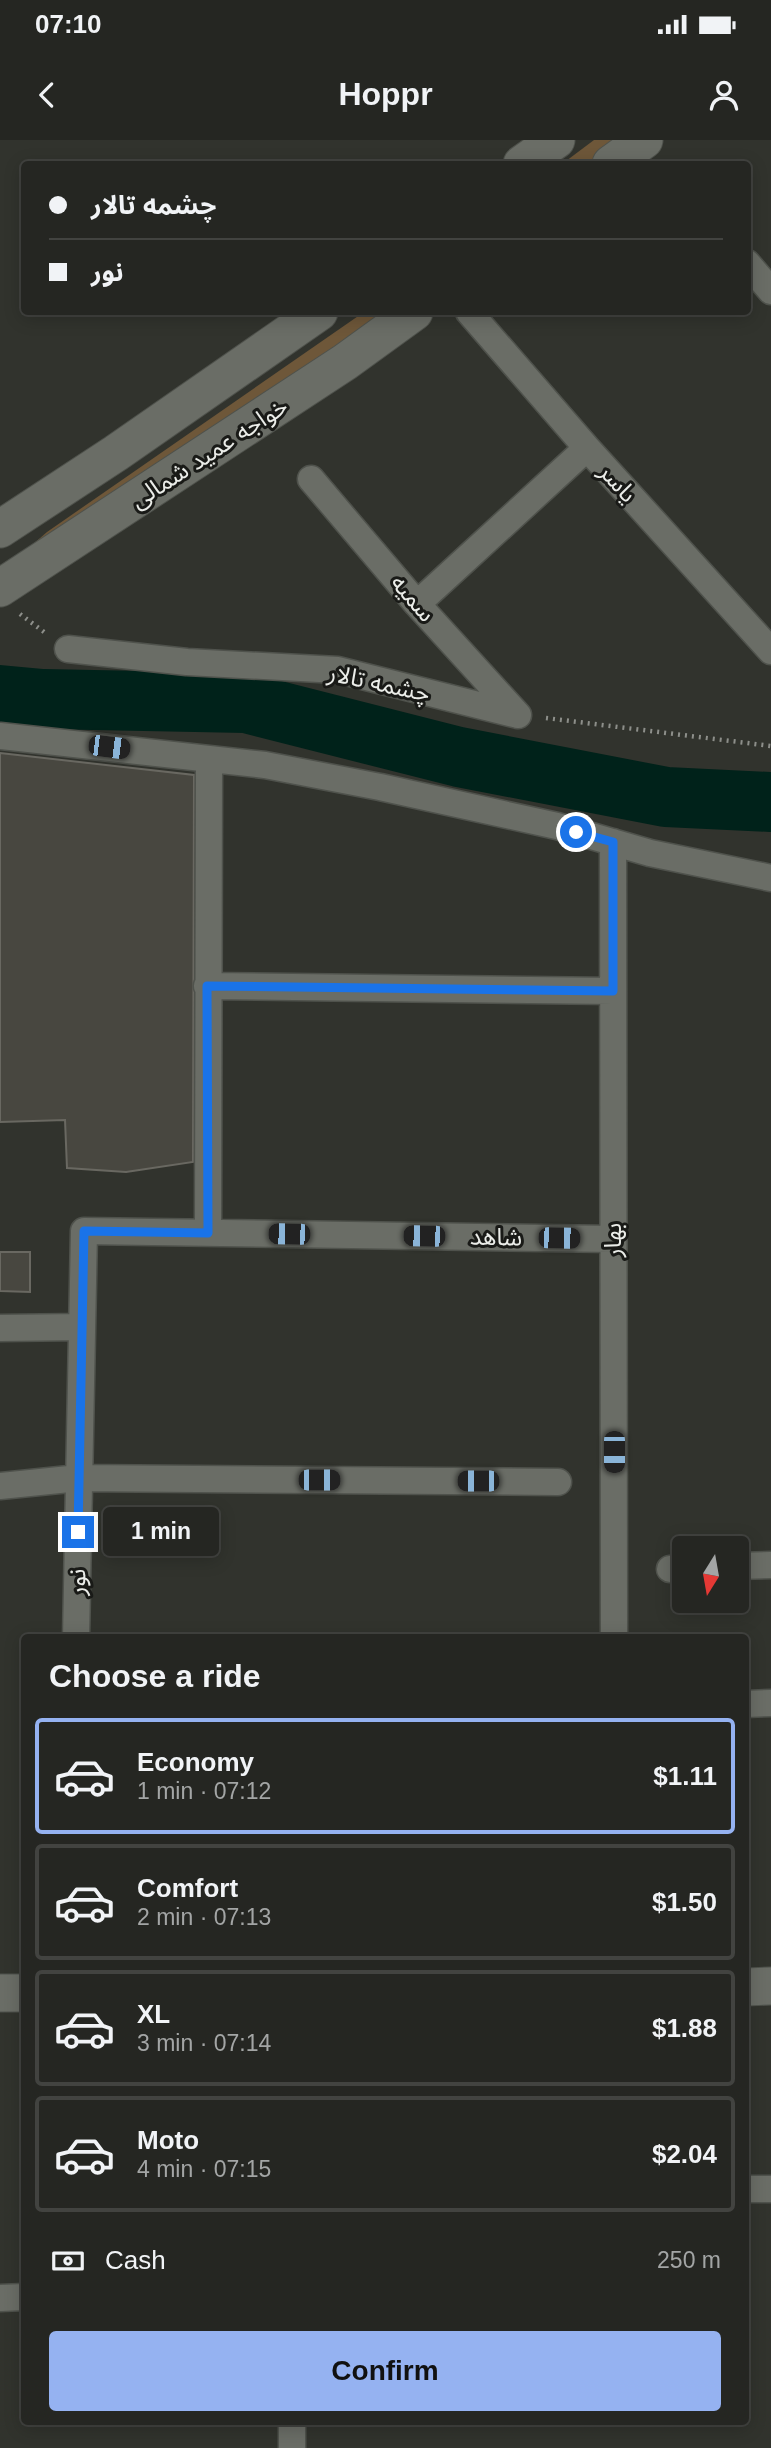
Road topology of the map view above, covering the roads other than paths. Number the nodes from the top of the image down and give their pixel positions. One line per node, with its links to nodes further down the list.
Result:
1 (556, 140): 3 (main road)
2 (644, 140): 4 (main road)
3 (526, 161)
4 (615, 161)
5 (751, 268): 6 (street)
6 (771, 291)
7 (315, 315): 12 (main road, خواجه عمید شمالی)
8 (410, 315): 13 (main road, خواجه عمید شمالی)
9 (472, 315): 10 (street, یاسر)
10 (587, 448): 14 (street); 16 (street, یاسر)
11 (311, 479): 14 (street, سمیه)
12 (0, 529)
13 (6, 598)
14 (417, 604): 17 (street, سمیه)
15 (68, 649): 17 (street, چشمه تالار)
16 (771, 650)
17 (518, 715)
18 (0, 736): 19 (street)
19 (209, 759): 20 (street); 22 (street)
20 (613, 842): 21 (street); 23 (street, بهار)
21 (771, 878)
22 (207, 986): 23 (street); 25 (street)
23 (613, 991): 26 (street, بهار)
24 (84, 1231): 25 (street, شاهد); 27 (street, نور)
25 (208, 1233): 26 (street, شاهد)
26 (613, 1239): 35 (street, بهار)
27 (82, 1327): 28 (street); 29 (street, نور)
28 (0, 1328)
29 (79, 1478): 30 (street); 31 (street); 34 (street, نور)
30 (558, 1482)
31 (0, 1486)
32 (771, 1565): 33 (street)
33 (749, 1566)
34 (76, 1634)
35 (614, 1634)
36 (771, 1703): 37 (street)
37 (749, 1704)
38 (771, 1986): 39 (main road)
39 (749, 1987)
40 (0, 1993): 41 (main road)
41 (21, 1993)
42 (749, 2189): 43 (street)
43 (771, 2189)
44 (21, 2297): 45 (street)
45 (0, 2298)
46 (292, 2425): 47 (street)
47 (292, 2448)

